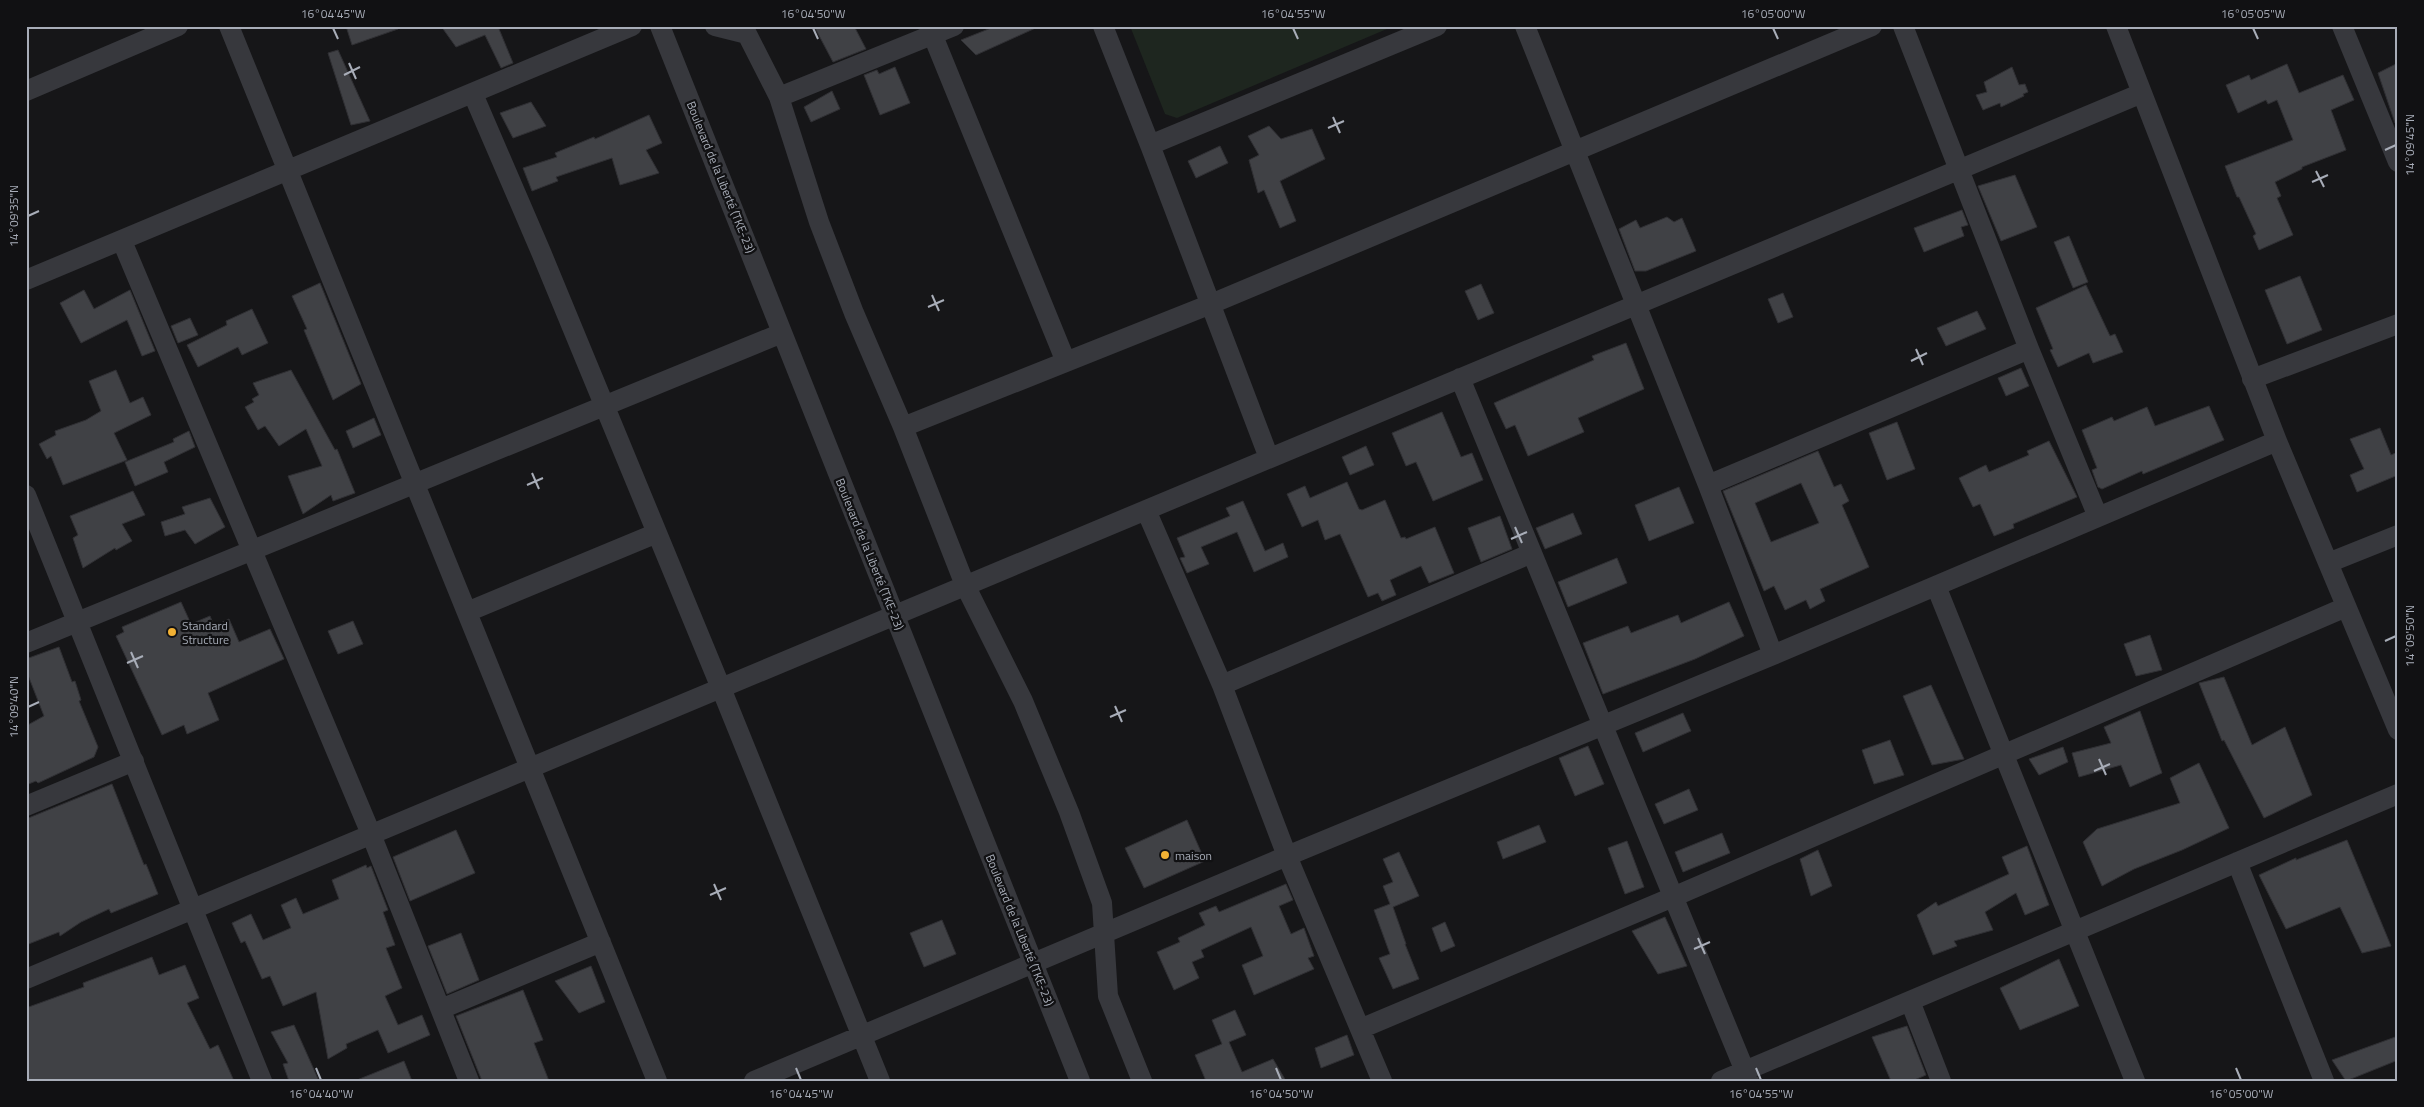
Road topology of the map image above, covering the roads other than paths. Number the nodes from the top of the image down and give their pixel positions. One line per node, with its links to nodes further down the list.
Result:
1 (178, 26): 16 (street)
2 (228, 26): 25 (street)
3 (632, 26): 18 (street)
4 (660, 26): 31 (street, Boulevard de la Liberté (TKE-23))
5 (715, 26): 14 (street)
6 (954, 26): 15 (street)
7 (1103, 26): 21 (street)
8 (1437, 26): 21 (street)
9 (1525, 26): 22 (street)
10 (1872, 26): 22 (street)
11 (1903, 26): 24 (street)
12 (2116, 26): 17 (street)
13 (2342, 26): 20 (street)
14 (746, 30): 19 (street)
15 (931, 30): 19 (street); 33 (street)
16 (26, 91)
17 (2142, 93): 24 (street); 35 (street)
18 (473, 94): 25 (street); 36 (street)
19 (778, 98): 37 (street)
20 (2391, 125): 23 (street)
21 (1150, 145): 28 (street)
22 (1576, 151): 28 (street); 29 (street)
23 (2398, 162)
24 (1959, 169): 29 (street); 32 (street)
25 (288, 171): 26 (street); 40 (street)
26 (122, 240): 27 (street); 47 (street)
27 (26, 280)
28 (1211, 304): 33 (street); 39 (street)
29 (1635, 305): 34 (street); 41 (street)
30 (2398, 324): 35 (street)
31 (782, 333): 36 (street); 54 (street, Boulevard de la Liberté (TKE-23))
32 (2029, 349): 41 (street); 44 (street)
33 (1066, 362): 37 (street)
34 (1460, 378): 39 (street); 48 (street)
35 (2252, 379): 38 (street)
36 (604, 406): 40 (street); 45 (street)
37 (903, 427): 50 (street)
38 (2276, 440): 44 (street); 49 (street)
39 (1269, 458): 43 (street)
40 (416, 484): 47 (street); 53 (street)
41 (1708, 485): 57 (street)
42 (26, 495): 55 (street)
43 (1146, 510): 50 (street); 58 (street)
44 (2098, 517): 51 (street)
45 (657, 533): 53 (street); 59 (street)
46 (2398, 535): 49 (street)
47 (252, 550): 55 (street); 67 (street)
48 (1532, 553): 58 (street); 60 (street)
49 (2328, 563): 52 (street)
50 (965, 584): 54 (street); 73 (street)
51 (1936, 586): 57 (street); 62 (street)
52 (2346, 607): 61 (street); 62 (street)
53 (467, 612): 64 (street)
54 (894, 614): 59 (street); 75 (street, Boulevard de la Liberté (TKE-23))
55 (78, 622): 56 (street); 63 (street)
56 (26, 643)
57 (1773, 655): 60 (street)
58 (1222, 686): 68 (street)
59 (721, 688): 64 (street); 80 (street)
60 (1603, 725): 68 (street); 70 (street)
61 (2398, 730)
62 (2004, 754): 70 (street); 72 (street)
63 (134, 762): 66 (street); 71 (street)
64 (530, 768): 67 (street); 74 (street)
65 (2398, 794): 69 (street)
66 (26, 806)
67 (372, 834): 71 (street); 78 (street)
68 (1287, 856): 73 (street); 79 (street)
69 (2237, 862): 72 (street); 93 (street)
70 (1673, 898): 79 (street); 81 (street)
71 (194, 909): 76 (street); 82 (street)
72 (2074, 931): 77 (street); 92 (street)
73 (1104, 934): 75 (street); 88 (street)
74 (601, 942): 78 (street); 84 (street)
75 (1034, 964): 80 (street); 87 (street, Boulevard de la Liberté (TKE-23))
76 (26, 979)
77 (1910, 1001): 81 (street); 91 (street)
78 (441, 1009): 83 (street)
79 (1360, 1029): 89 (street)
80 (862, 1036): 85 (street); 86 (street)
81 (1747, 1076): 90 (street)
82 (262, 1081)
83 (469, 1081)
84 (658, 1081)
85 (754, 1081)
86 (880, 1081)
87 (1080, 1081)
88 (1142, 1081)
89 (1382, 1081)
90 (1721, 1081)
91 (1941, 1081)
92 (2135, 1081)
93 (2324, 1081)

